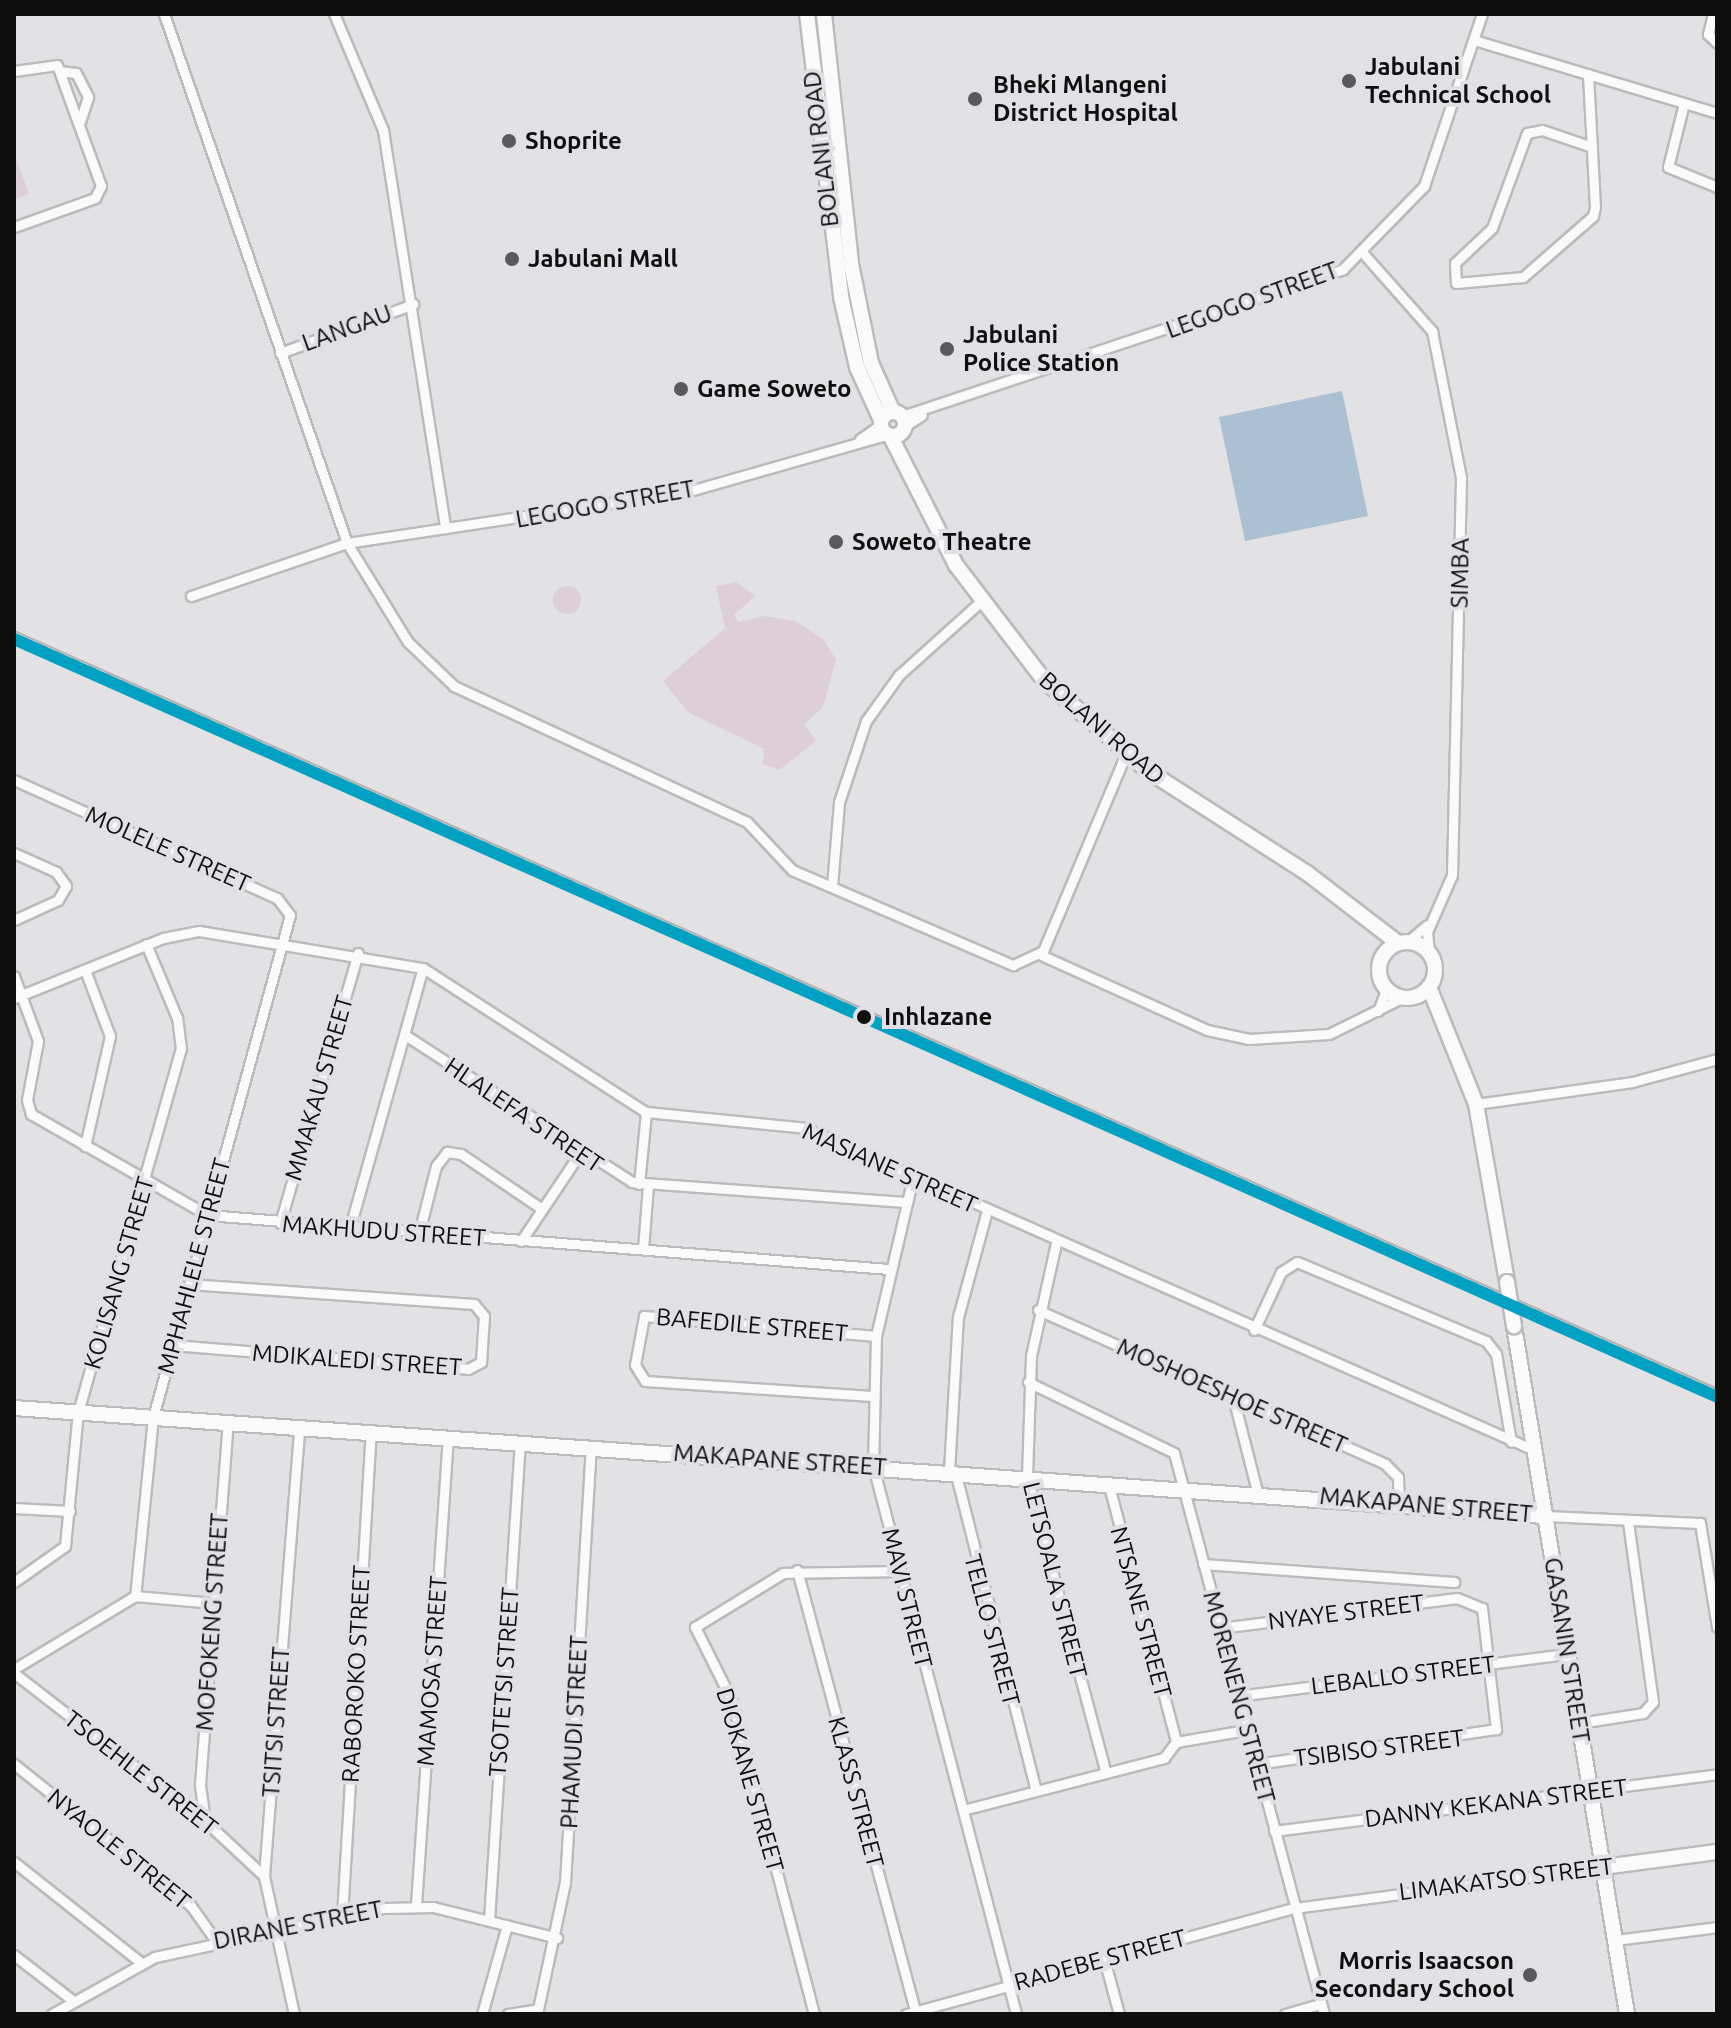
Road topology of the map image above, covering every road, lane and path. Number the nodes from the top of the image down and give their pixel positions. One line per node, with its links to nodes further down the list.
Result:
1 (164, 14): 20 (street)
2 (334, 14): 19 (street)
3 (807, 14): 21 (street, BOLANI ROAD)
4 (824, 14): 21 (street, BOLANI ROAD)
5 (1482, 14): 7 (street, LEGOGO STREET)
6 (1713, 14): 8 (street)
7 (1474, 40): 11 (street); 18 (street, LEGOGO STREET)
8 (1717, 43)
9 (14, 71): 10 (street)
10 (60, 71): 14 (street); 14 (street)
11 (1588, 74): 12 (street); 15 (street)
12 (1684, 103): 13 (street); 16 (street)
13 (1717, 113)
14 (79, 125): 17 (street)
15 (1592, 147): 15 (street)
16 (1717, 187)
17 (14, 227)
18 (1362, 252): 21 (street, LEGOGO STREET); 31 (street, SIMBA)
19 (413, 304): 20 (street, LANGAU); 22 (street)
20 (280, 353): 23 (street)
21 (892, 426): 22 (street, LEGOGO STREET); 25 (street, BOLANI ROAD)
22 (445, 528): 23 (street, LEGOGO STREET)
23 (347, 543): 24 (street, LEGOGO STREET); 29 (street)
24 (191, 596)
25 (980, 602): 26 (street, BOLANI ROAD); 29 (street)
26 (1126, 754): 32 (street, BOLANI ROAD); 39 (street)
27 (14, 780): 33 (street, MOLELE STREET)
28 (14, 853): 30 (street)
29 (832, 886): 39 (street)
30 (14, 920)
31 (1433, 920): 34 (street); 37 (street)
32 (1370, 925): 34 (street, BOLANI ROAD); 36 (street, BOLANI ROAD)
33 (288, 943): 35 (street, MASIANE STREET); 38 (street, MASIANE STREET); 61 (street, MPHAHLELE STREET)
34 (1403, 943): 36 (street); 37 (street)
35 (146, 944): 41 (street, MASIANE STREET); 56 (street, KOLISANG STREET)
36 (1386, 952): 44 (street)
37 (1429, 952): 43 (street)
38 (358, 953): 40 (street, MASIANE STREET); 62 (street, MMAKAU STREET)
39 (1041, 955): 47 (street)
40 (423, 968): 49 (street); 52 (street, MASIANE STREET)
41 (85, 970): 45 (street, MASIANE STREET); 53 (street)
42 (14, 976): 45 (street)
43 (1429, 987): 46 (street); 48 (street, GASANIN STREET)
44 (1387, 988): 46 (street); 47 (street)
45 (18, 997): 53 (street, MAKHUDU STREET)
46 (1410, 997): 47 (street); 48 (street, GASANIN STREET)
47 (1376, 1014)
48 (1437, 1014): 51 (street, GASANIN STREET)
49 (405, 1035): 54 (street, HLALEFA STREET); 63 (street)
50 (1717, 1059): 51 (street)
51 (1476, 1104): 87 (street, GASANIN STREET, bridge)
52 (646, 1112): 55 (street, MASIANE STREET); 57 (street)
53 (85, 1146): 56 (street, MAKHUDU STREET)
54 (580, 1153): 57 (street, HLALEFA STREET); 59 (street)
55 (913, 1177): 58 (street, MAVI STREET); 60 (street, MASIANE STREET)
56 (145, 1182): 61 (street, MAKHUDU STREET); 78 (street, KOLISANG STREET)
57 (644, 1184): 58 (street); 67 (street)
58 (907, 1202): 68 (street, MAVI STREET)
59 (542, 1209): 64 (street); 65 (street)
60 (987, 1210): 66 (street, MASIANE STREET); 89 (street, TELLO STREET)
61 (207, 1215): 62 (street, MAKHUDU STREET); 69 (street, MPHAHLELE STREET)
62 (280, 1223): 63 (street, MAKHUDU STREET)
63 (350, 1227): 64 (street, MAKHUDU STREET)
64 (419, 1233): 65 (street, MAKHUDU STREET)
65 (521, 1241): 67 (street, MAKHUDU STREET)
66 (1056, 1243): 70 (street, LETSOALA STREET); 71 (street, MASIANE STREET)
67 (643, 1249): 68 (street, MAKHUDU STREET)
68 (888, 1269): 72 (street, MAVI STREET)
69 (189, 1284): 73 (street, MPHAHLELE STREET); 73 (street, MDIKALEDI STREET)
70 (1038, 1310): 74 (street, LETSOALA STREET); 76 (street, MOSHOESHOE STREET)
71 (1254, 1330): 84 (street, MASIANE STREET); 84 (street)
72 (876, 1336): 75 (street, MAVI STREET); 75 (street, BAFEDILE STREET)
73 (172, 1345): 79 (street, MPHAHLELE STREET)
74 (1028, 1382): 90 (street, LETSOALA STREET); 92 (street, MORENENG STREET)
75 (872, 1396): 88 (street, MAVI STREET)
76 (1233, 1397): 93 (street); 94 (street, MOSHOESHOE STREET)
77 (14, 1408): 78 (street, MAKAPANE STREET)
78 (78, 1412): 79 (street, MAKAPANE STREET); 96 (street, KOLISANG STREET)
79 (153, 1417): 80 (street, MAKAPANE STREET); 105 (street, MPHAHLELE STREET)
80 (228, 1422): 81 (street, MAKAPANE STREET); 107 (street, MOFOKENG STREET)
81 (299, 1427): 82 (street, MAKAPANE STREET); 131 (street, TSITSI STREET)
82 (371, 1432): 83 (street, MAKAPANE STREET); 134 (street, RABOROKO STREET)
83 (448, 1438): 85 (street, MAKAPANE STREET); 132 (street, MAMOSA STREET)
84 (1511, 1442): 87 (street, MASIANE STREET)
85 (520, 1444): 86 (street, MAKAPANE STREET); 135 (street, TSOTETSI STREET)
86 (591, 1447): 88 (street, MAKAPANE STREET); 139 (street, PHAMUDI STREET)
87 (1534, 1450): 97 (street, GASANIN STREET)
88 (873, 1466): 89 (street, MAKAPANE STREET); 101 (street, MAVI STREET)
89 (952, 1471): 90 (street, MAKAPANE STREET); 123 (street, TELLO STREET)
90 (1027, 1477): 91 (street, MAKAPANE STREET); 117 (street, LETSOALA STREET)
91 (1108, 1481): 92 (street, MAKAPANE STREET); 116 (street, NTSANE STREET)
92 (1183, 1485): 93 (street, MAKAPANE STREET); 99 (street, MORENENG STREET)
93 (1257, 1491): 94 (street, MAKAPANE STREET)
94 (1399, 1502): 97 (street, MAKAPANE STREET)
95 (14, 1508): 96 (street)
96 (70, 1511): 103 (street, KOLISANG STREET)
97 (1545, 1516): 98 (street); 110 (street, GASANIN STREET)
98 (1628, 1521): 108 (street); 114 (street)
99 (1203, 1564): 102 (street); 109 (street, MORENENG STREET)
100 (797, 1570): 101 (street, DIOKANE STREET); 149 (street, KLASS STREET); 154 (street, DIOKANE STREET)
101 (899, 1571): 125 (street, MAVI STREET)
102 (1428, 1580): 104 (street); 106 (street)
103 (14, 1582)
104 (1454, 1582)
105 (135, 1596): 107 (street); 112 (street)
106 (1438, 1600): 109 (street, NYAYE STREET); 111 (street, NYAYE STREET)
107 (214, 1603): 126 (street, MOFOKENG STREET)
108 (1717, 1627)
109 (1220, 1628): 113 (street, MORENENG STREET)
110 (1567, 1654): 111 (street, LEBALLO STREET); 114 (street, GASANIN STREET)
111 (1491, 1663): 113 (street, LEBALLO STREET); 119 (street, TSIBISO STREET)
112 (14, 1671): 126 (street, TSOEHLE STREET)
113 (1238, 1696): 115 (street, MORENENG STREET)
114 (1579, 1723): 124 (street, GASANIN STREET)
115 (1246, 1730): 116 (street); 119 (street, MORENENG STREET)
116 (1176, 1742): 120 (street)
117 (1102, 1761): 120 (street, LETSOALA STREET); 122 (street)
118 (14, 1764): 141 (street, NYAOLE STREET)
119 (1256, 1764): 127 (street, MORENENG STREET)
120 (1106, 1773): 122 (street)
121 (1717, 1774): 124 (street, DANNY KEKANA STREET)
122 (1086, 1776): 123 (street)
123 (1035, 1788): 125 (street)
124 (1589, 1791): 127 (street, DANNY KEKANA STREET); 130 (street, GASANIN STREET)
125 (963, 1810): 145 (street, MAVI STREET)
126 (205, 1821): 131 (street, TSOEHLE STREET)
127 (1274, 1831): 133 (street, MORENENG STREET)
128 (1717, 1852): 130 (street, LIMAKATSO STREET)
129 (14, 1862): 144 (street)
130 (1604, 1867): 133 (street, LIMAKATSO STREET); 140 (street, GASANIN STREET)
131 (264, 1876): 138 (street, TSITSI STREET)
132 (416, 1905): 134 (street, DIRANE STREET); 135 (street, DIRANE STREET)
133 (1294, 1908): 143 (street, RADEBE STREET); 147 (street, MORENENG STREET)
134 (342, 1916): 138 (street, DIRANE STREET)
135 (489, 1920): 136 (street, DIRANE STREET)
136 (507, 1925): 139 (street, DIRANE STREET); 152 (street)
137 (1717, 1927): 140 (street)
138 (277, 1928): 141 (street, DIRANE STREET); 151 (street, TSITSI STREET)
139 (557, 1938): 148 (street, PHAMUDI STREET)
140 (1616, 1940): 158 (street, GASANIN STREET)
141 (216, 1941): 144 (street, DIRANE STREET)
142 (14, 1955): 146 (street)
143 (1104, 1959): 145 (street, RADEBE STREET); 156 (street)
144 (140, 1962): 146 (street, DIRANE STREET)
145 (1007, 1985): 149 (street, RADEBE STREET); 155 (street, MAVI STREET)
146 (72, 2000): 150 (street, DIRANE STREET)
147 (1322, 2009): 157 (street)
148 (537, 2011): 153 (street)
149 (912, 2013)
150 (52, 2014)
151 (294, 2014)
152 (482, 2014)
153 (508, 2014)
154 (814, 2014)
155 (1016, 2014)
156 (1119, 2014)
157 (1285, 2014)
158 (1627, 2014)

